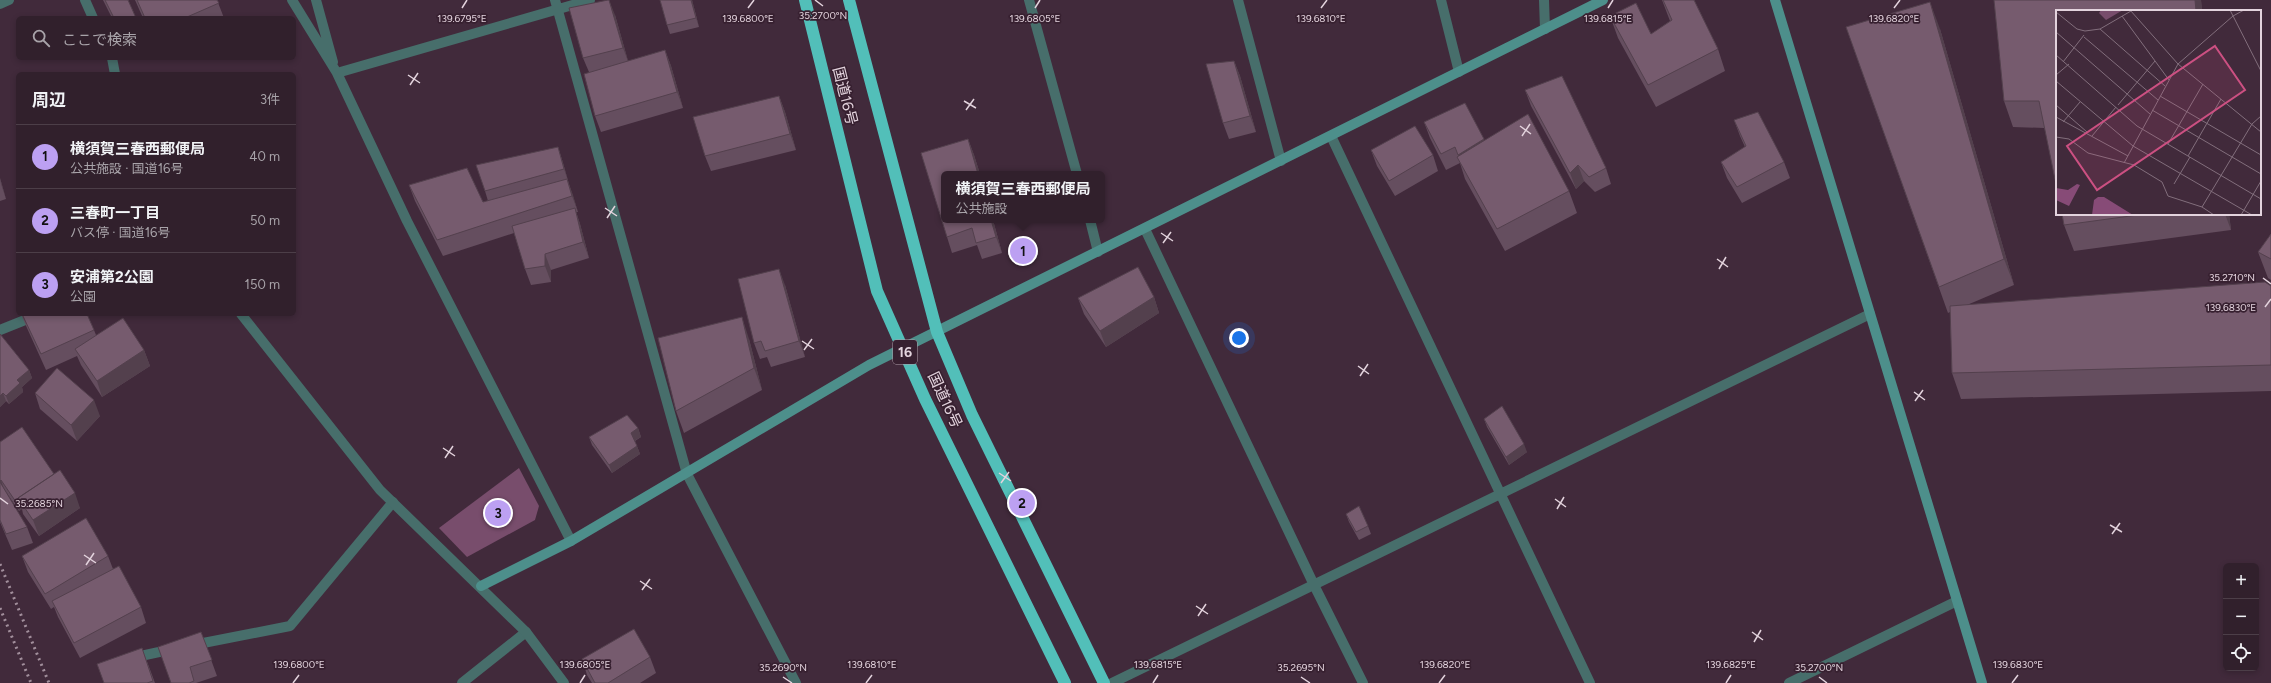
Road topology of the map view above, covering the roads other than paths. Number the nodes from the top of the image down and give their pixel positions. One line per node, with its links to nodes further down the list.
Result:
1 (9, 0): 14 (street)
2 (85, 0): 16 (street)
3 (292, 0): 21 (street)
4 (316, 0): 21 (street)
5 (590, 0): 15 (street)
6 (805, 0): 33 (highway, 国道16号 / 16)
7 (849, 0): 32 (highway, 国道16号 / 16)
8 (1029, 0): 24 (street)
9 (1238, 0): 23 (street)
10 (1441, 0): 20 (street)
11 (1544, 0): 17 (street)
12 (1603, 0): 17 (street)
13 (1775, 0): 28 (street)
14 (0, 4)
15 (556, 5): 21 (street); 34 (street)
16 (92, 16)
17 (1545, 29): 20 (street)
18 (112, 60): 19 (street)
19 (115, 72)
20 (1459, 72): 22 (street)
21 (336, 74): 37 (street)
22 (1331, 136): 23 (street); 35 (street)
23 (1281, 161): 26 (street)
24 (1076, 171)
25 (1091, 223): 27 (street)
26 (1145, 229): 27 (street); 38 (street)
27 (1098, 252): 32 (street)
28 (1870, 314): 35 (street); 40 (street)
29 (35, 316): 31 (street)
30 (243, 316): 36 (street)
31 (0, 330)
32 (937, 332): 33 (street); 47 (highway, 国道16号 / 16)
33 (904, 348): 34 (street); 46 (highway, 国道16号 / 16)
34 (687, 474): 37 (street); 45 (street)
35 (1500, 494): 38 (street); 50 (street)
36 (393, 502): 39 (street); 42 (street)
37 (572, 541): 39 (street)
38 (1314, 585): 48 (street); 49 (street)
39 (481, 586): 41 (street)
40 (1957, 601): 51 (street); 52 (street)
41 (526, 632): 43 (street); 44 (street)
42 (136, 657)
43 (462, 683)
44 (564, 683)
45 (796, 683)
46 (1065, 683)
47 (1104, 683)
48 (1112, 683)
49 (1364, 683)
50 (1590, 683)
51 (1789, 683)
52 (1982, 683)

